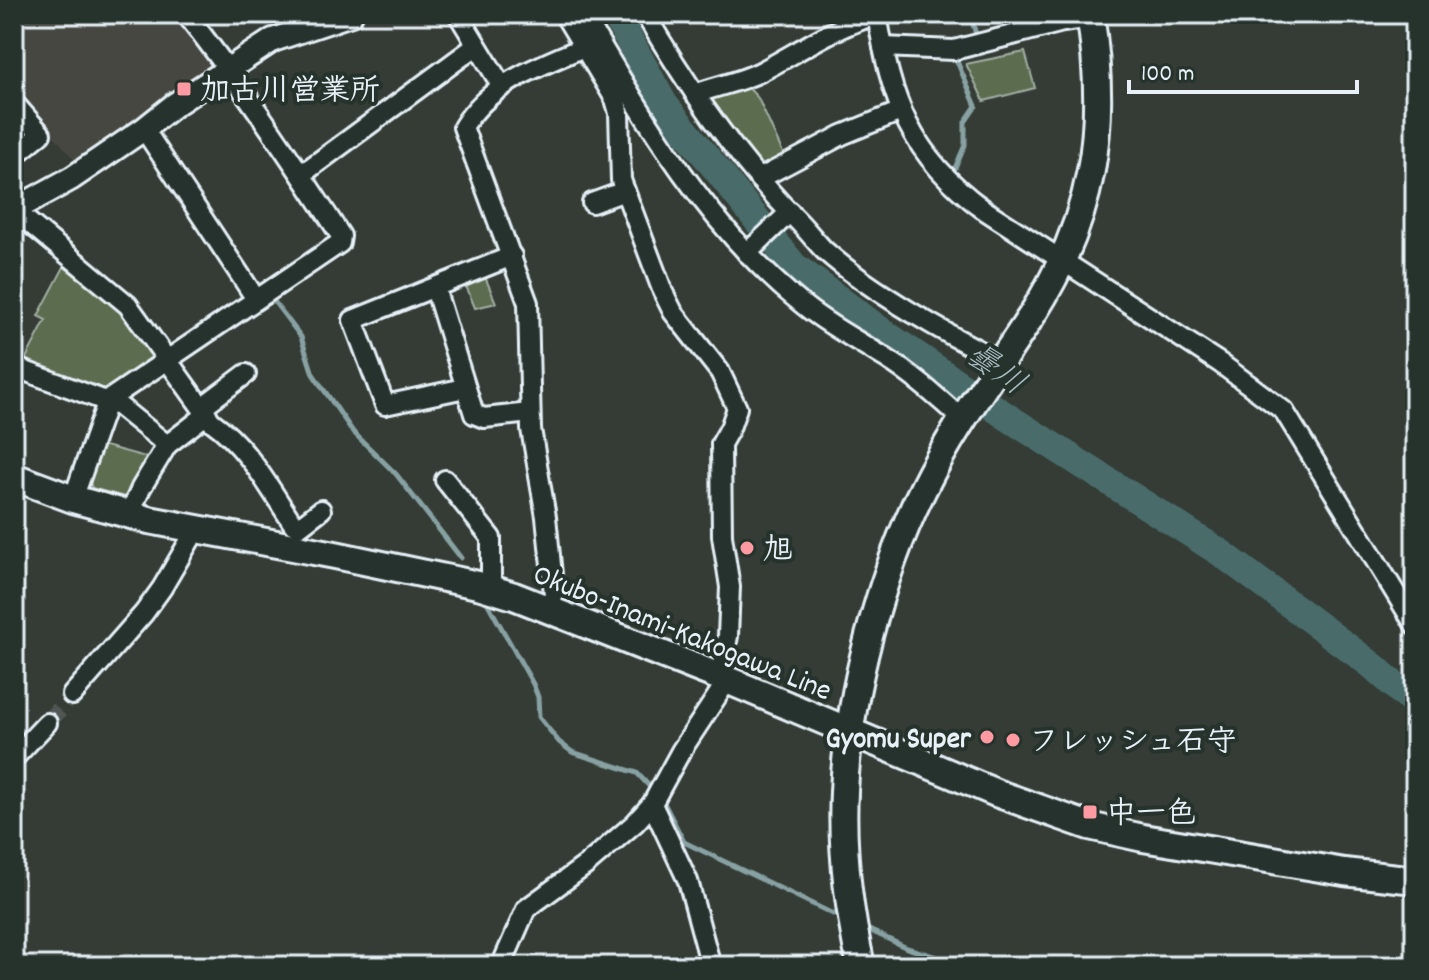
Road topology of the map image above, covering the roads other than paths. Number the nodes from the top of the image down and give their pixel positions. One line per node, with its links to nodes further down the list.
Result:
1 (186, 14): 13 (street)
2 (351, 14): 9 (street)
3 (458, 14): 10 (street)
4 (564, 14): 11 (street)
5 (583, 14): 26 (street)
6 (645, 14): 15 (street)
7 (877, 14): 12 (street); 15 (street)
8 (1090, 16): 12 (street); 28 (main road)
9 (304, 22): 13 (street)
10 (476, 46): 14 (street); 20 (street)
11 (584, 47): 14 (street); 22 (street)
12 (883, 47): 17 (street)
13 (229, 69): 18 (street); 20 (street)
14 (501, 85): 27 (street)
15 (695, 94): 21 (street)
16 (14, 103): 19 (street)
17 (901, 111): 21 (street); 28 (street)
18 (144, 129): 24 (street); 30 (street)
19 (14, 156)
20 (302, 174): 30 (street)
21 (759, 179): 25 (street)
22 (625, 191): 23 (street); 50 (street)
23 (592, 203)
24 (14, 210): 31 (street)
25 (790, 212): 26 (street); 32 (street)
26 (747, 253): 39 (street)
27 (512, 256): 29 (street); 38 (street)
28 (1063, 259): 32 (main road); 49 (street)
29 (435, 288): 35 (street); 35 (street)
30 (256, 299): 31 (street)
31 (169, 360): 36 (street); 37 (street)
32 (998, 364): 39 (main road)
33 (14, 367): 36 (street)
34 (246, 374): 37 (street)
35 (465, 388): 38 (street)
36 (108, 400): 40 (street); 43 (street)
37 (204, 411): 40 (street); 44 (street)
38 (530, 413): 48 (street)
39 (965, 417): 53 (main road)
40 (167, 445): 45 (street)
41 (14, 477): 43 (main road, Okubo-Inami-Kakogawa Line)
42 (445, 480): 47 (street)
43 (73, 499): 45 (main road, Okubo-Inami-Kakogawa Line)
44 (321, 510)
45 (129, 515): 46 (main road, Okubo-Inami-Kakogawa Line)
46 (197, 528): 47 (main road, Okubo-Inami-Kakogawa Line); 51 (street)
47 (491, 588): 48 (main road, Okubo-Inami-Kakogawa Line)
48 (549, 608): 50 (main road, Okubo-Inami-Kakogawa Line)
49 (1415, 625)
50 (723, 679): 53 (main road, Okubo-Inami-Kakogawa Line); 55 (street)
51 (72, 695)
52 (47, 723): 54 (street)
53 (848, 733): 56 (main road, Okubo-Inami-Kakogawa Line); 59 (main road)
54 (14, 758)
55 (652, 804): 57 (street); 58 (street)
56 (1415, 880)
57 (502, 965)
58 (711, 966)
59 (861, 966)

